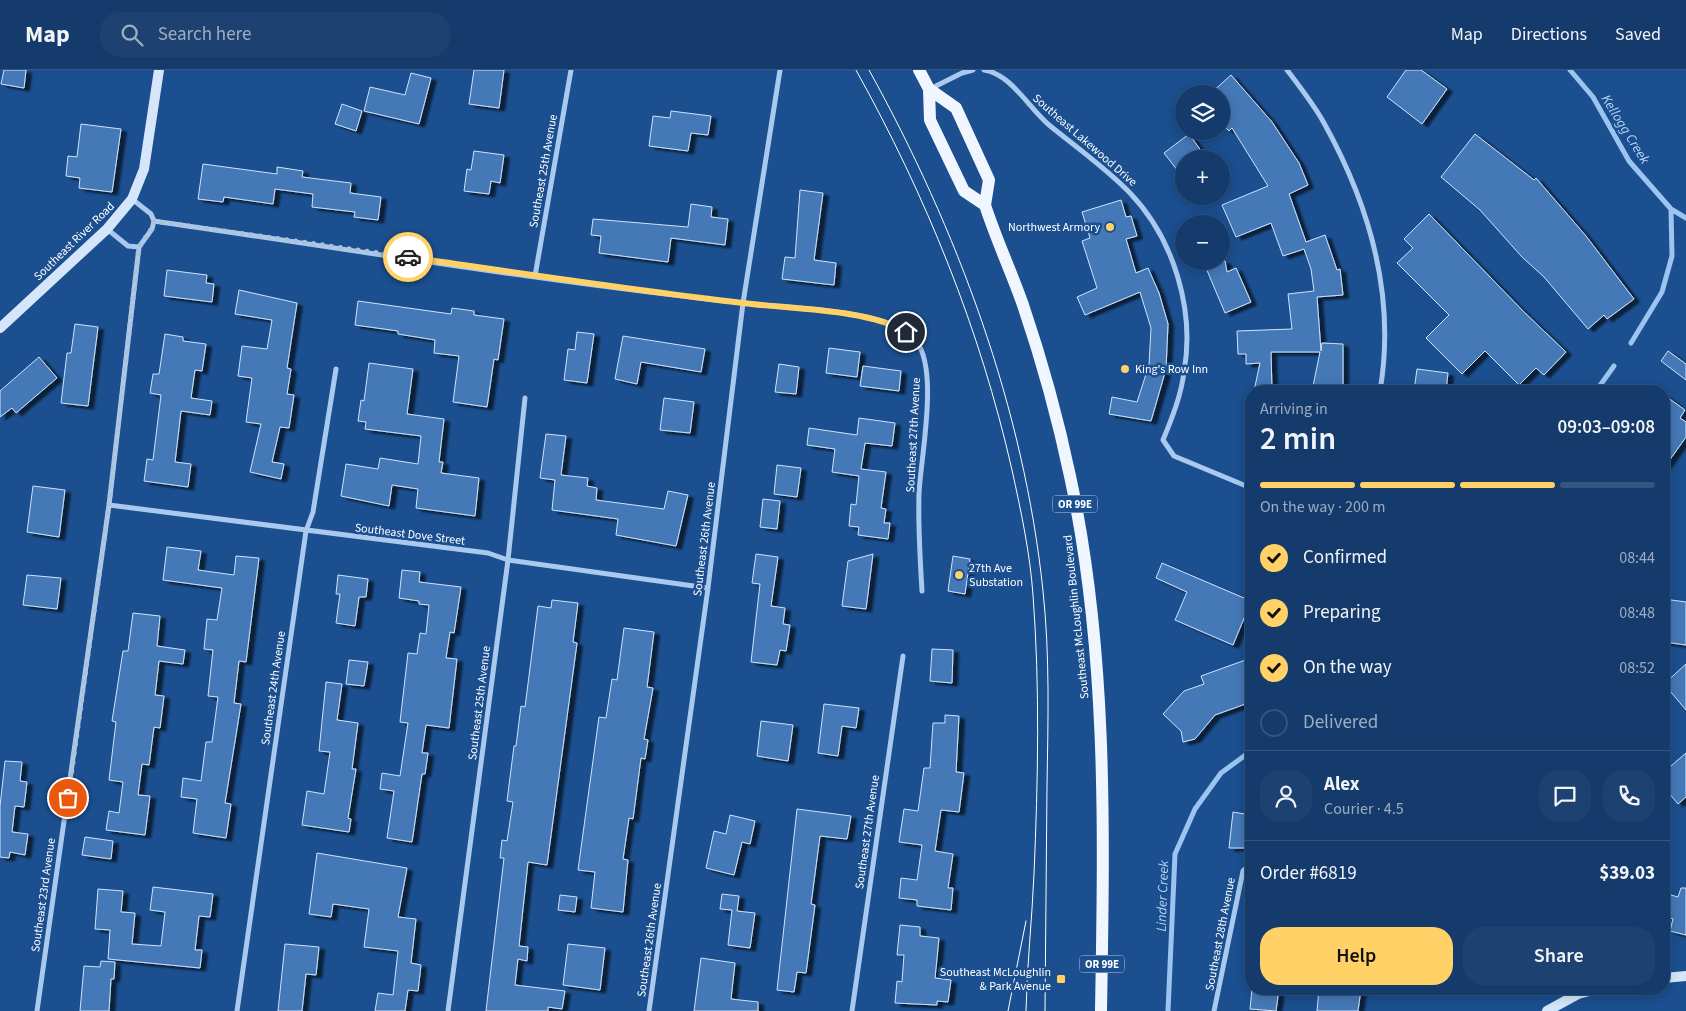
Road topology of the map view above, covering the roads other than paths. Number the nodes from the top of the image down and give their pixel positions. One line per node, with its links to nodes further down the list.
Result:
1 (159, 70): 9 (street, Southeast River Road)
2 (571, 70): 14 (street, Southeast 25th Avenue)
3 (780, 70): 15 (street, Southeast 26th Avenue)
4 (919, 70): 8 (main road, Southeast McLoughlin Boulevard / OR 99E)
5 (974, 70): 8 (street)
6 (984, 70): 20 (street, Southeast Lakewood Drive)
7 (1287, 70): 18 (street)
8 (929, 89): 10 (main road, Southeast McLoughlin Boulevard / OR 99E); 10 (main road, Southeast McLoughlin Boulevard / OR 99E)
9 (132, 200): 11 (street); 12 (street, Southeast River Road)
10 (985, 205): 36 (main road, Southeast McLoughlin Boulevard / OR 99E)
11 (154, 221): 13 (street); 14 (street)
12 (107, 229): 13 (street); 16 (street, Southeast River Road)
13 (139, 247): 21 (street, Southeast 23rd Avenue)
14 (535, 276): 15 (street)
15 (743, 303): 24 (street, Southeast 26th Avenue); 25 (street, Southeast 27th Avenue)
16 (0, 328)
17 (336, 370): 22 (street, Southeast 24th Avenue)
18 (1381, 385)
19 (525, 398): 23 (street, Southeast 25th Avenue)
20 (1245, 486)
21 (109, 505): 22 (street, Southeast Dove Street); 31 (street, Southeast 23rd Avenue)
22 (306, 531): 23 (street, Southeast Dove Street); 32 (street, Southeast 24th Avenue)
23 (508, 560): 24 (street, Southeast Dove Street); 33 (street, Southeast 25th Avenue)
24 (708, 588): 34 (street, Southeast 26th Avenue)
25 (922, 591)
26 (903, 656): 35 (street, Southeast 27th Avenue)
27 (1245, 869): 37 (street, Southeast 28th Avenue)
28 (1686, 976): 29 (street)
29 (1670, 977)
30 (1576, 995): 38 (street)
31 (37, 1011)
32 (238, 1011)
33 (448, 1011)
34 (649, 1011)
35 (852, 1011)
36 (1101, 1011)
37 (1214, 1011)
38 (1547, 1011)

